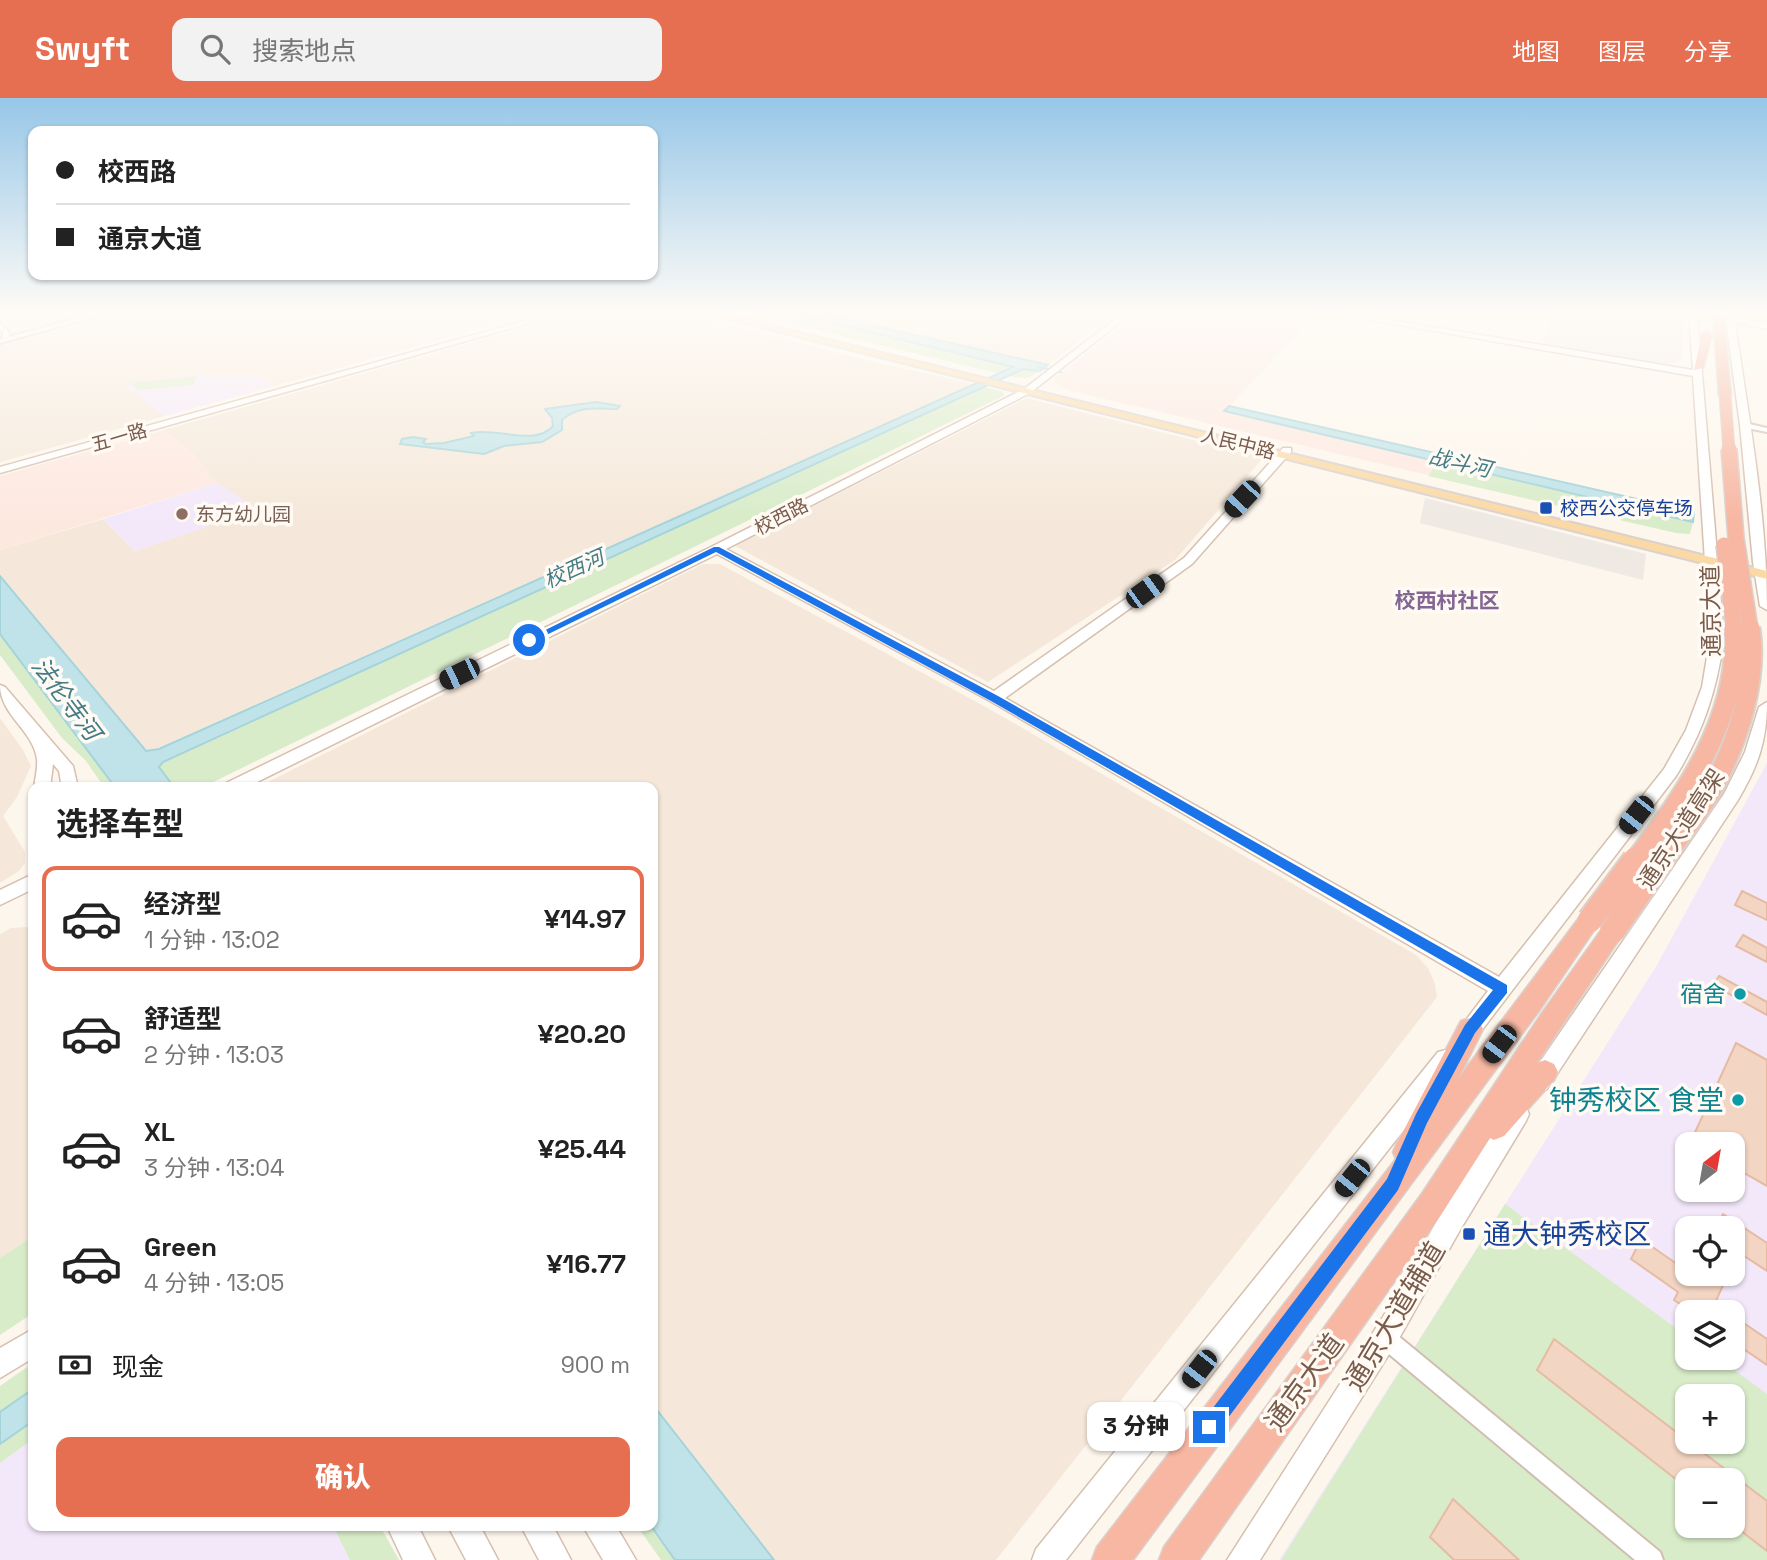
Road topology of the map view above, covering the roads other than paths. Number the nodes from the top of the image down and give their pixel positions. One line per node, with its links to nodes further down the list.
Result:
1 (311, 381): 14 (street, 五一路)
2 (316, 381): 14 (street, 五一路)
3 (995, 381): 9 (main road, 人民中路)
4 (1040, 381): 9 (street, 校西路)
5 (1700, 381): 16 (street, 通京大道)
6 (1717, 381): 10 (highway, 通京大道高架)
7 (1719, 381): 10 (highway, 通京大道高架)
8 (1737, 381): 11 (street)
9 (1029, 389): 13 (main road, 人民中路); 15 (street, 校西路)
10 (1719, 394): 32 (highway, 通京大道高架, bridge); 32 (highway, 通京大道高架, bridge)
11 (1745, 425): 12 (street); 17 (street)
12 (1767, 430)
13 (1285, 452): 16 (main road, 人民中路); 22 (street)
14 (0, 469)
15 (717, 549): 22 (street); 27 (street, 校西路)
16 (1711, 556): 17 (main road, 人民中路); 18 (street, 通京大道)
17 (1763, 569): 19 (street)
18 (1715, 605): 20 (street); 33 (street, 通京大道)
19 (1767, 606)
20 (1767, 616)
21 (0, 690): 24 (street)
22 (995, 698): 33 (street)
23 (1767, 707): 35 (street)
24 (35, 735): 25 (street); 26 (street)
25 (43, 782)
26 (69, 782)
27 (242, 782)
28 (28, 884): 30 (street)
29 (28, 897): 31 (street)
30 (0, 898)
31 (0, 911)
32 (1601, 926): 36 (highway, 通京大道高架); 37 (highway, 通京大道高架)
33 (1502, 989): 34 (street, 通京大道)
34 (1470, 1029): 36 (highway); 49 (street)
35 (1545, 1072): 37 (highway); 38 (street, 通京大道辅道)
36 (1392, 1184): 50 (highway, 通京大道)
37 (1431, 1205): 51 (highway, 通京大道)
38 (1384, 1337): 52 (street, 通京大道辅道); 53 (street)
39 (28, 1345): 40 (street)
40 (0, 1364)
41 (405, 1531): 45 (street)
42 (466, 1531): 46 (street)
43 (539, 1531): 47 (street)
44 (601, 1531): 48 (street)
45 (420, 1560)
46 (483, 1560)
47 (556, 1560)
48 (621, 1560)
49 (1047, 1560)
50 (1110, 1560)
51 (1177, 1560)
52 (1242, 1560)
53 (1652, 1560)

